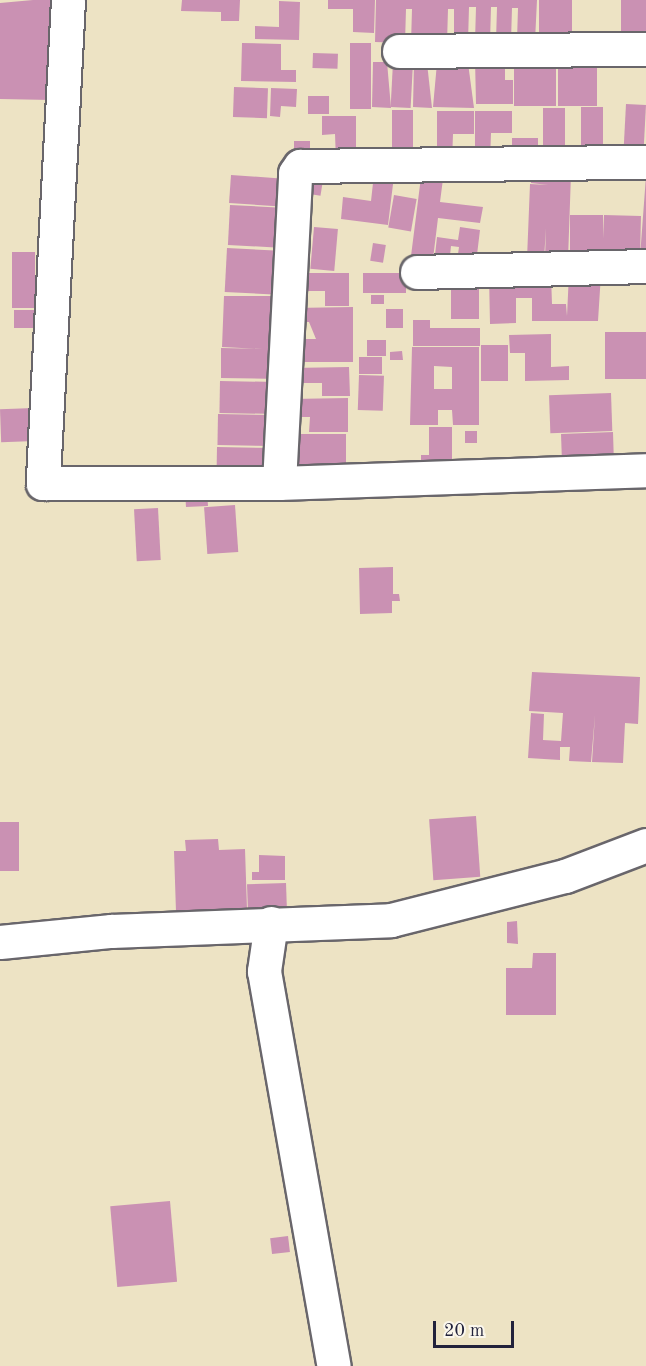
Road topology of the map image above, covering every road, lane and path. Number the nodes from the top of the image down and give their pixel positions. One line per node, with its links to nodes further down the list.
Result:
1 (68, 0): 8 (street)
2 (646, 49): 3 (street)
3 (399, 51)
4 (646, 162): 8 (street)
5 (646, 266): 6 (street)
6 (417, 272)
7 (646, 471): 8 (street)
8 (279, 483)
9 (646, 845): 10 (street)
10 (271, 923): 11 (street); 12 (street)
11 (0, 942)
12 (334, 1366)

